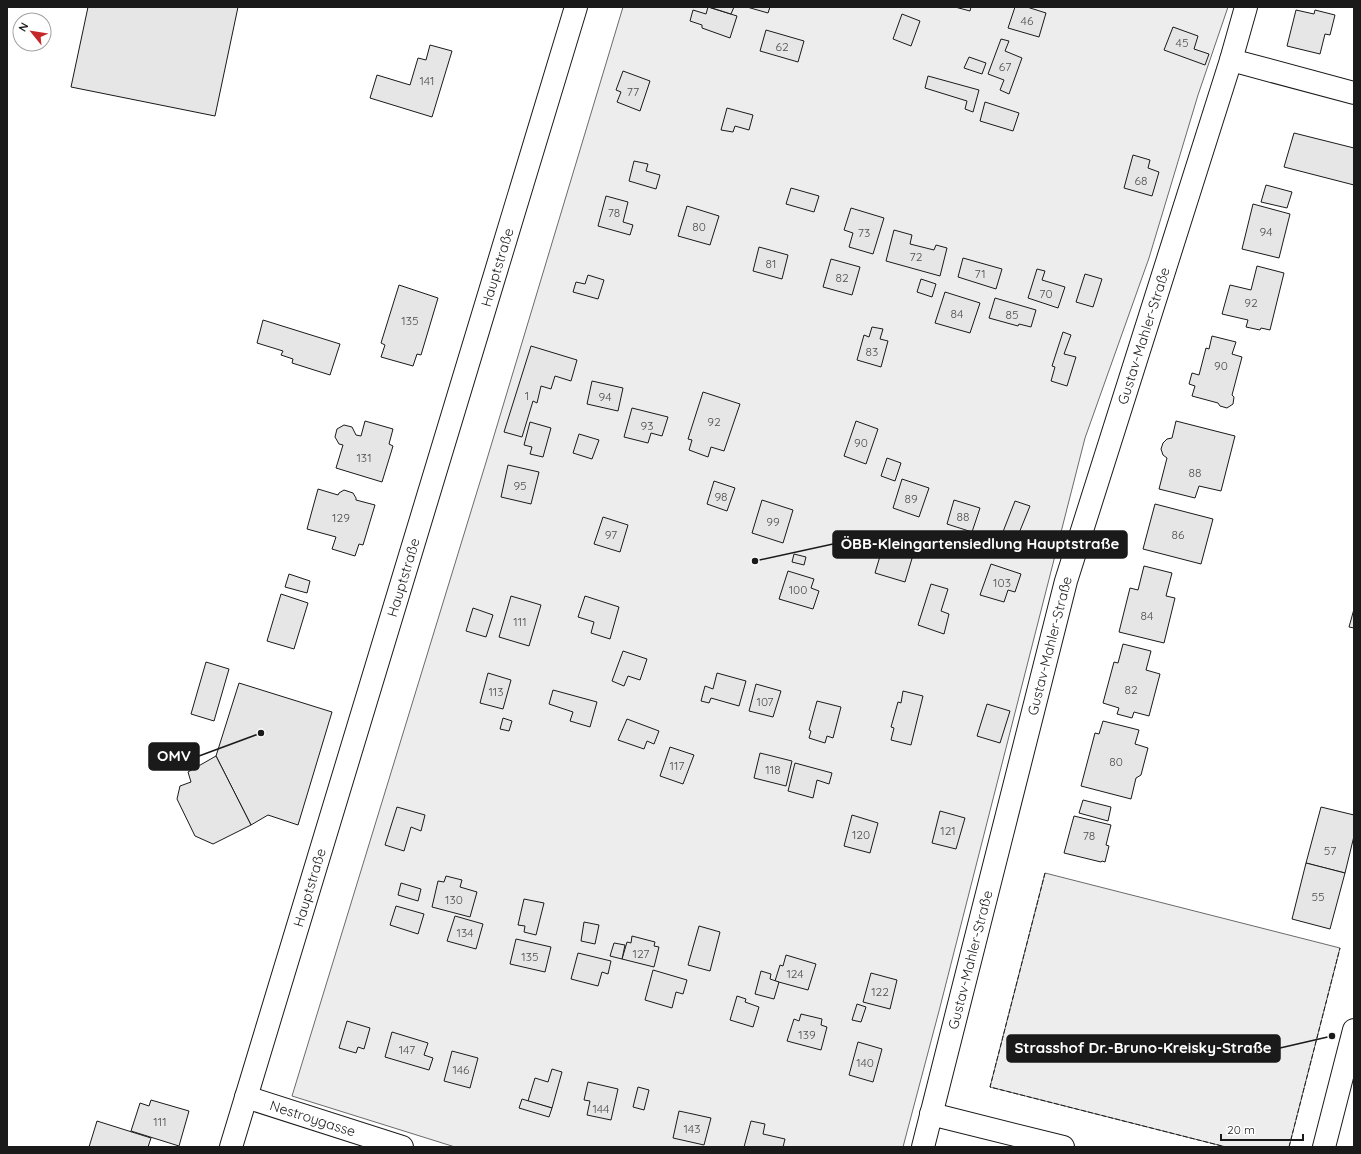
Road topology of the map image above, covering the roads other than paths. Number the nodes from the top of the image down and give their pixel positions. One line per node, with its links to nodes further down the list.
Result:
1 (576, 7): 6 (street, Hauptstraße)
2 (1246, 7): 3 (street, Gustav-Mahler-Straße)
3 (1230, 60): 4 (street); 7 (street, Gustav-Mahler-Straße)
4 (1354, 93)
5 (1354, 1030): 12 (street)
6 (246, 1096): 8 (street, Hauptstraße); 9 (street, Nestroygasse)
7 (931, 1114): 10 (street, Gustav-Mahler-Straße); 11 (street)
8 (231, 1147)
9 (402, 1147)
10 (922, 1147)
11 (1063, 1147)
12 (1324, 1147)

